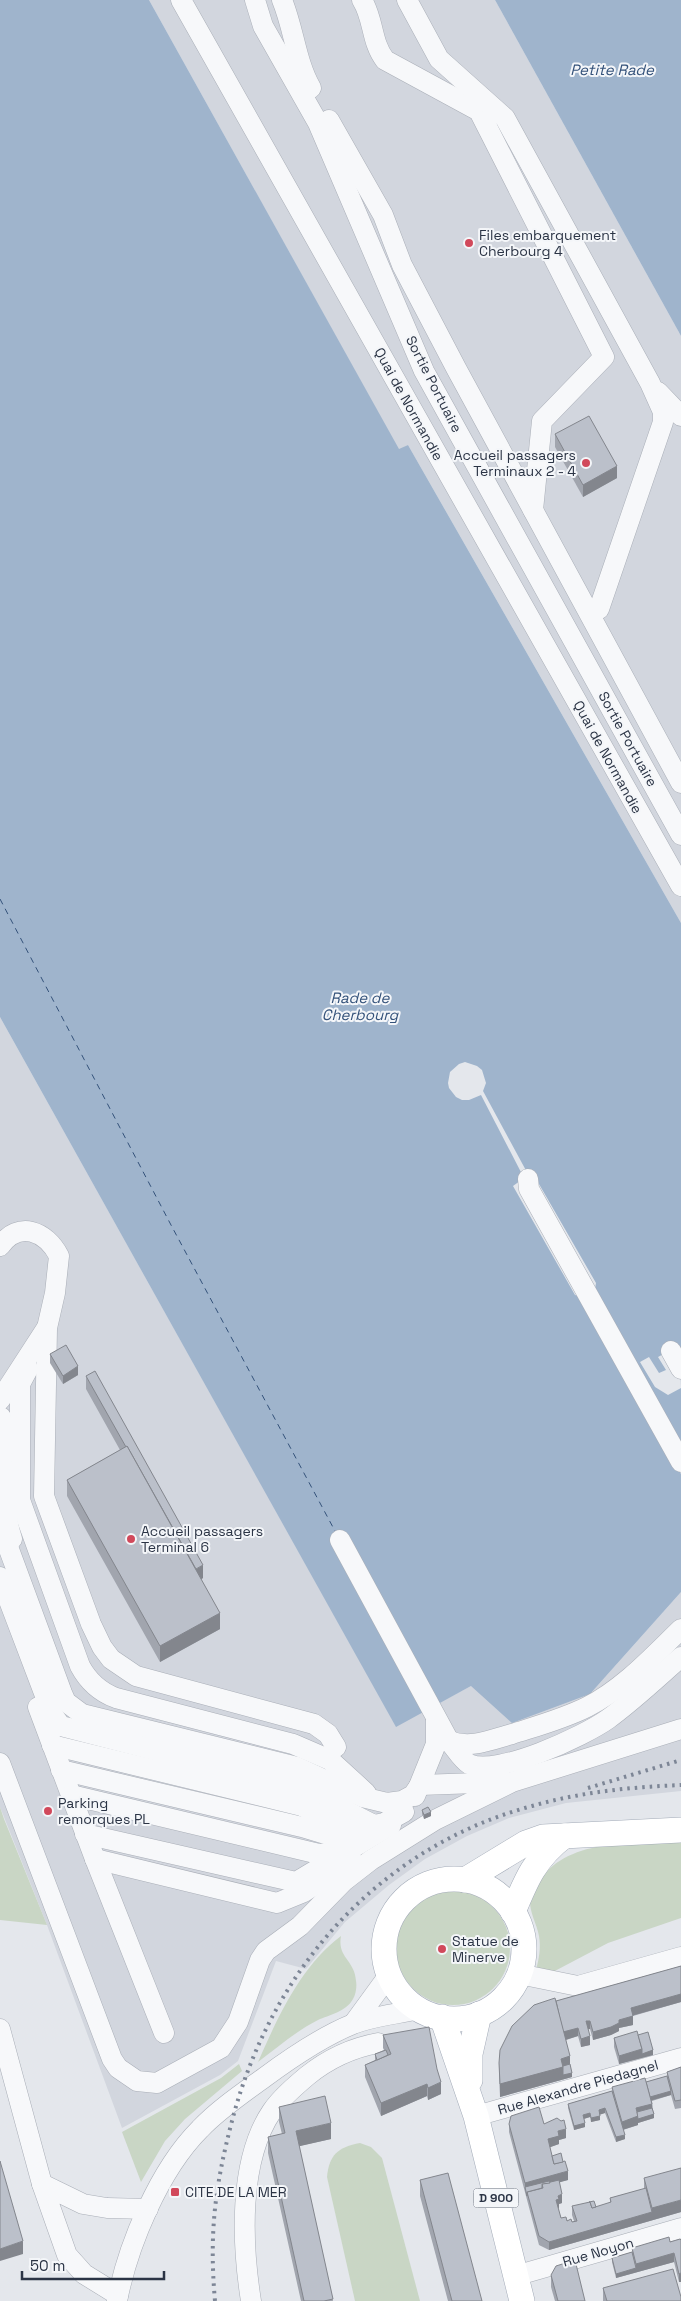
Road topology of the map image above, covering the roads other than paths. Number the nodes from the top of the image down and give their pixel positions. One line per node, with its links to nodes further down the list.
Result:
1 (181, 0): 12 (street, Quai de Normandie)
2 (254, 0): 11 (street, Sortie Portuaire)
3 (282, 0): 8 (street)
4 (362, 0): 8 (street)
5 (407, 0): 6 (street)
6 (650, 384): 7 (street); 9 (street)
7 (681, 416)
8 (533, 510): 10 (street)
9 (599, 609)
10 (681, 783)
11 (681, 835)
12 (681, 886)
13 (528, 1179): 21 (street)
14 (0, 1246): 15 (street)
15 (47, 1328): 16 (street); 20 (street); 38 (street)
16 (36, 1350): 19 (street); 38 (street)
17 (671, 1351): 18 (street)
18 (681, 1369)
19 (24, 1376): 20 (street); 38 (street)
20 (3, 1410): 38 (street)
21 (681, 1462)
22 (0, 1525): 38 (street)
23 (340, 1540): 30 (street)
24 (0, 1551): 38 (street)
25 (0, 1577): 38 (street)
26 (0, 1607): 37 (street)
27 (681, 1629): 32 (street)
28 (681, 1643): 32 (street)
29 (681, 1657): 32 (street)
30 (433, 1712): 32 (street); 39 (street)
31 (681, 1729): 35 (street)
32 (455, 1748)
33 (0, 1763): 35 (street)
34 (346, 1766): 36 (street); 38 (street); 38 (street)
35 (512, 1782): 39 (street)
36 (361, 1792): 38 (street); 39 (street)
37 (71, 1796): 38 (street); 38 (street); 38 (street); 38 (street); 38 (street); 50 (street)
38 (296, 1806): 39 (street); 39 (street); 39 (street); 39 (street); 39 (street)
39 (378, 1827)
40 (681, 1830): 41 (main road)
41 (564, 1836): 42 (main road); 43 (main road)
42 (465, 1880): 43 (main road); 46 (main road)
43 (513, 1912): 45 (main road)
44 (681, 1958): 45 (street)
45 (519, 1974): 48 (main road)
46 (389, 1975): 47 (main road); 49 (street)
47 (431, 2013): 48 (main road); 49 (street); 54 (main road, D 900)
48 (479, 2014): 54 (main road, D 900)
49 (354, 2023): 56 (street)
50 (164, 2033)
51 (2, 2037): 55 (street)
52 (378, 2043): 60 (street)
53 (681, 2058): 54 (street, Rue Alexandre Piedagnel)
54 (473, 2106): 58 (main road, D 900)
55 (42, 2184): 56 (street); 59 (street)
56 (148, 2208): 59 (street)
57 (681, 2228): 58 (street, Rue Noyon)
58 (516, 2276): 61 (main road, D 900)
59 (118, 2298)
60 (251, 2301)
61 (522, 2301)

